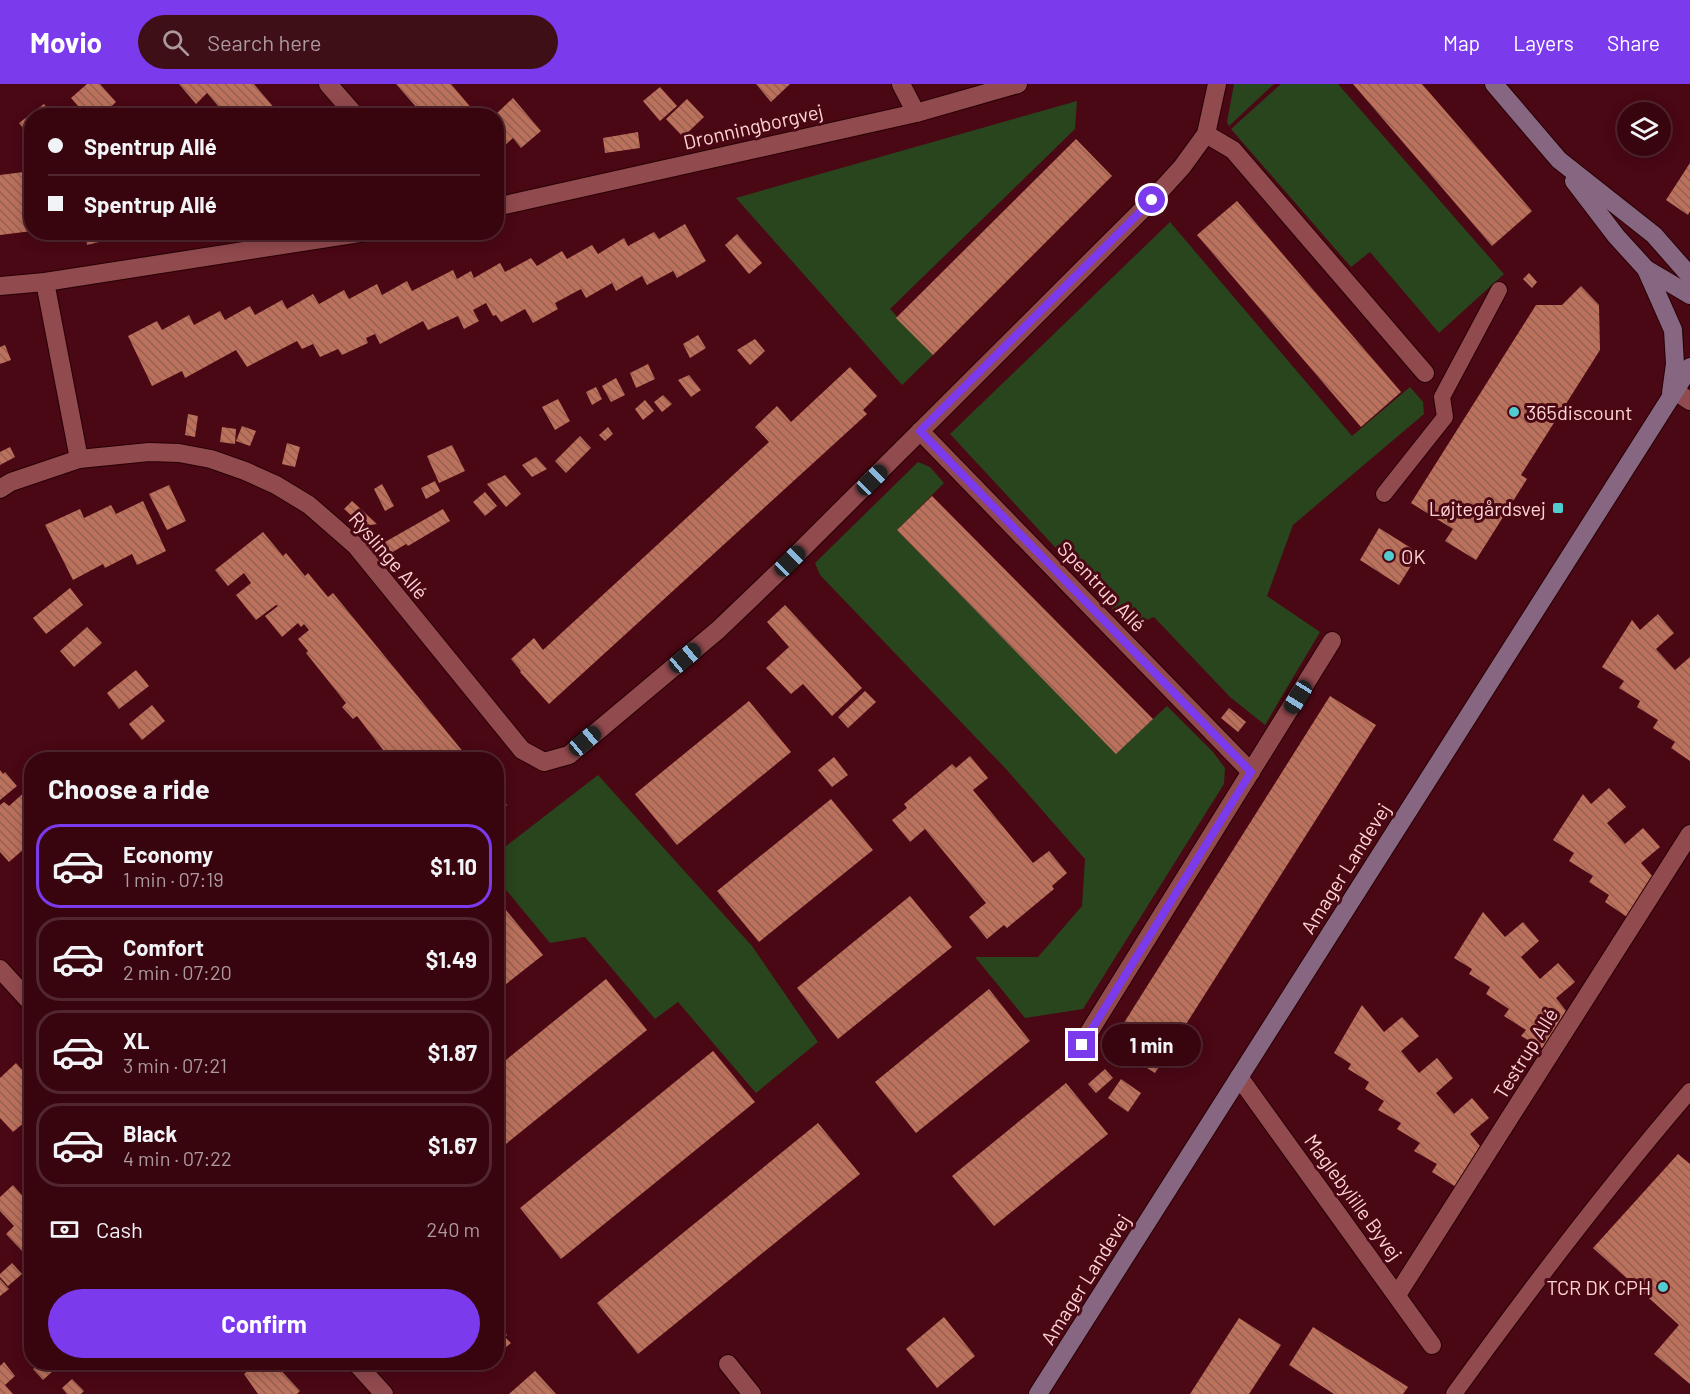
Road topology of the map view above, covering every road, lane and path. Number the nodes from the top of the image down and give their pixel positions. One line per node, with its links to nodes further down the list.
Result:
1 (328, 84): 6 (street)
2 (901, 84): 7 (street)
3 (1018, 84): 7 (street, Dronningborgvej)
4 (1216, 84): 8 (street)
5 (1494, 84): 9 (street)
6 (349, 108)
7 (916, 113): 10 (street, Dronningborgvej)
8 (1206, 134): 21 (street); 23 (street)
9 (1559, 160): 11 (street); 14 (street)
10 (504, 205)
11 (1654, 235): 13 (street); 15 (street)
12 (315, 240): 16 (street)
13 (1690, 258)
14 (1646, 269): 19 (street); 22 (street)
15 (1690, 276)
16 (45, 282): 17 (street); 24 (street)
17 (0, 286)
18 (1499, 290): 26 (lane)
19 (1690, 295)
20 (1690, 367): 22 (street, Amager Landevej)
21 (1425, 373)
22 (1679, 396): 33 (street, Amager Landevej)
23 (920, 431): 24 (street, Ryslinge Allé); 28 (street, Spentrup Allé)
24 (79, 459): 25 (street, Ryslinge Allé)
25 (0, 489)
26 (1384, 494)
27 (1332, 641): 28 (street)
28 (1251, 772): 32 (street)
29 (1690, 834): 35 (street, Testrup Allé)
30 (0, 969): 31 (street)
31 (24, 995)
32 (1078, 1050)
33 (1239, 1077): 35 (street, Maglebylille Byvej); 41 (street, Amager Landevej)
34 (1690, 1091): 42 (lane)
35 (1397, 1295): 36 (street, Maglebylille Byvej)
36 (1432, 1345)
37 (729, 1364): 40 (street)
38 (362, 1370): 39 (street)
39 (384, 1394)
40 (752, 1394)
41 (1038, 1394)
42 (1454, 1394)

